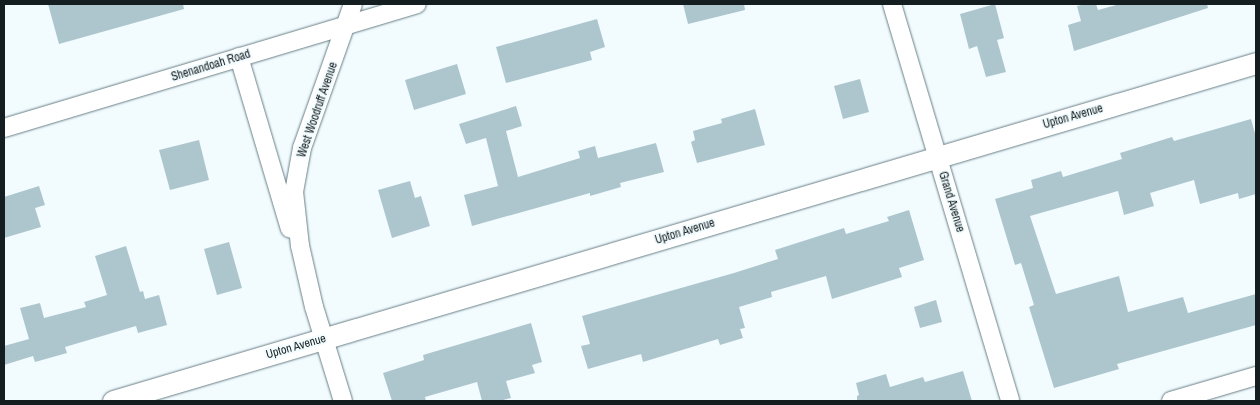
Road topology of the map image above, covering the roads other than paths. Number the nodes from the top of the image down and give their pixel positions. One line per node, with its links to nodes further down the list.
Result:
1 (354, 4): 4 (street, West Woodruff Avenue)
2 (417, 4): 4 (street, Shenandoah Road)
3 (892, 4): 8 (street, Grand Avenue)
4 (348, 24): 5 (street, Shenandoah Road); 9 (street, West Woodruff Avenue)
5 (239, 57): 7 (street, Shenandoah Road); 9 (street, West Woodruff Avenue)
6 (1256, 63): 8 (street, Upton Avenue)
7 (4, 128)
8 (938, 157): 10 (street, Upton Avenue); 14 (street, Grand Avenue)
9 (314, 307): 10 (street, West Woodruff Avenue)
10 (324, 339): 12 (street, Upton Avenue); 13 (street, West Woodruff Avenue)
11 (1256, 376): 15 (street)
12 (113, 401)
13 (342, 401)
14 (1010, 401)
15 (1171, 401)

